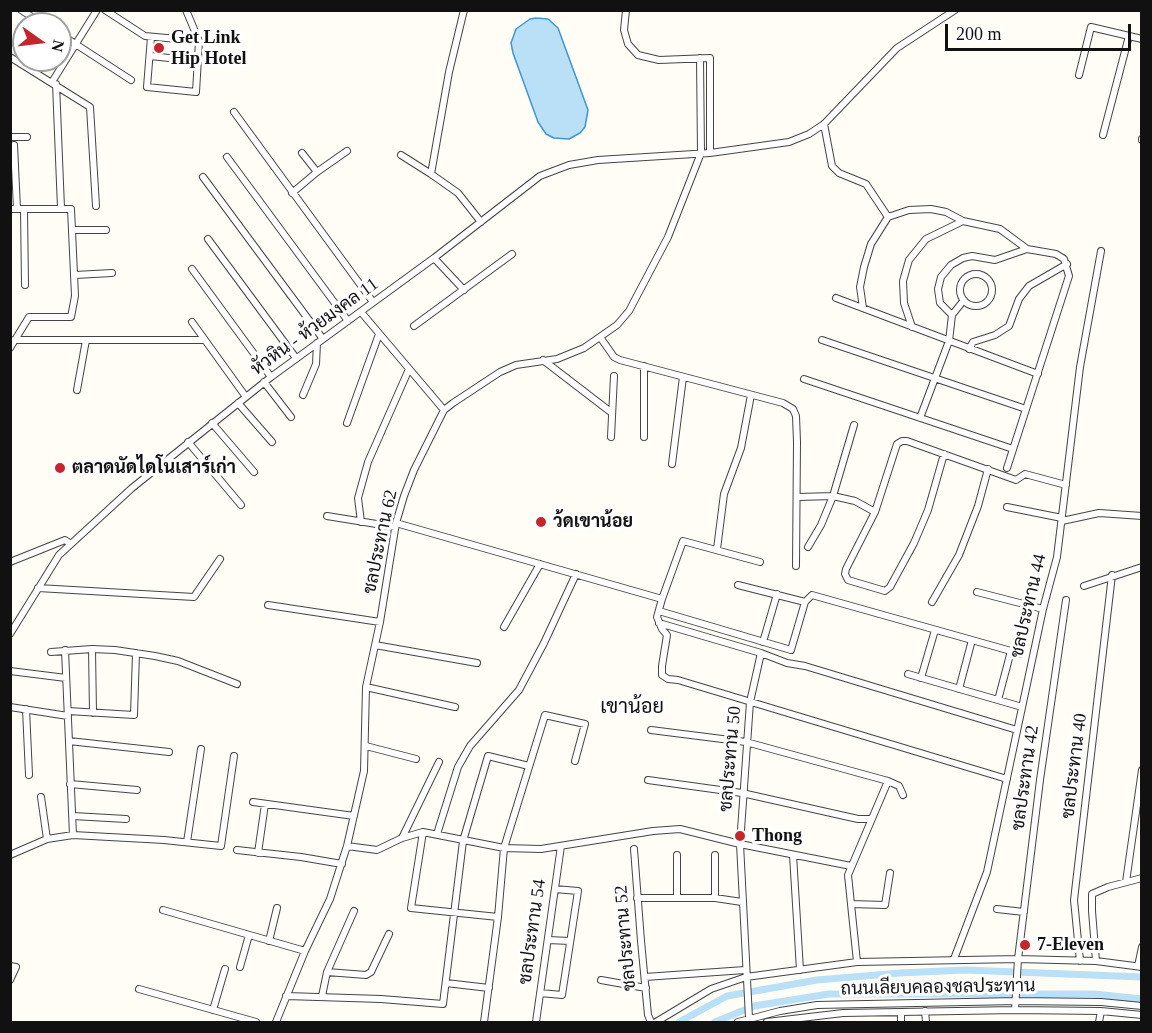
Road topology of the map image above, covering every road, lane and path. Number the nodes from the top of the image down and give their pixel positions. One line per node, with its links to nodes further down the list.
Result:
1 (97, 10): 12 (street)
2 (105, 10): 8 (street)
3 (186, 10): 10 (street)
4 (464, 10): 33 (street)
5 (626, 10): 15 (street)
6 (955, 10): 21 (street, หัวหิน - ห้วยมงคล 11)
7 (1129, 36): 9 (street); 17 (street); 22 (street)
8 (148, 37): 10 (street); 13 (street)
9 (1142, 39)
10 (199, 41): 16 (street)
11 (72, 42): 12 (street)
12 (76, 44): 18 (street); 19 (street)
13 (150, 56): 16 (street); 16 (street)
14 (10, 57): 19 (street)
15 (700, 58): 28 (street); 29 (street)
16 (198, 61)
17 (1079, 75)
18 (131, 80)
19 (54, 83): 36 (street); 37 (street)
20 (234, 112): 35 (street)
21 (824, 124): 29 (street, หัวหิน - ห้วยมงคล 11); 39 (street)
22 (1103, 135)
23 (10, 137): 24 (street)
24 (27, 137)
25 (14, 145): 38 (street)
26 (347, 151): 32 (street)
27 (303, 153): 32 (street)
28 (701, 153): 29 (street, หัวหิน - ห้วยมงคล 11); 41 (street, หัวหิน - ห้วยมงคล 11); 66 (street, ชลประทาน 62)
29 (710, 153)
30 (401, 154): 33 (street)
31 (227, 157): 61 (street)
32 (317, 172): 35 (street)
33 (432, 174): 41 (street)
34 (203, 177): 71 (street)
35 (292, 193): 57 (street)
36 (96, 206)
37 (61, 208): 38 (street); 42 (street)
38 (17, 209): 53 (street)
39 (888, 218): 40 (street); 58 (street)
40 (963, 221): 45 (street); 64 (street)
41 (481, 222): 48 (street, หัวหิน - ห้วยมงคล 11)
42 (72, 230): 43 (street); 52 (street)
43 (106, 230)
44 (208, 239): 75 (street)
45 (1027, 249): 49 (street); 60 (street)
46 (1101, 251): 109 (street, ชลประทาน 44)
47 (512, 254): 54 (street)
48 (434, 258): 54 (street); 57 (street, หัวหิน - ห้วยมงคล 11)
49 (1067, 264): 74 (street); 79 (street)
50 (192, 270): 81 (street)
51 (112, 273): 52 (street)
52 (75, 275): 67 (street)
53 (26, 285)
54 (464, 290): 63 (street)
55 (836, 298): 58 (street)
56 (964, 300): 56 (street); 60 (street)
57 (373, 302): 59 (street, หัวหิน - ห้วยมงคล 11)
58 (863, 308): 64 (street)
59 (361, 312): 61 (street, หัวหิน - ห้วยมงคล 11); 65 (street)
60 (952, 315): 72 (street)
61 (348, 321): 71 (street, หัวหิน - ห้วยมงคล 11)
62 (192, 322): 69 (street)
63 (414, 326)
64 (912, 327): 72 (street)
65 (379, 334): 78 (street); 97 (street)
66 (600, 337): 76 (street, ชลประทาน 62); 77 (street)
67 (14, 340): 68 (street); 73 (street)
68 (86, 340): 69 (street); 86 (street)
69 (204, 340): 89 (street)
70 (822, 340): 84 (street)
71 (320, 341): 75 (street, หัวหิน - ห้วยมงคล 11); 87 (street)
72 (950, 341): 74 (street); 84 (street)
73 (10, 348)
74 (969, 349): 79 (street)
75 (296, 358): 81 (street, หัวหิน - ห้วยมงคล 11)
76 (543, 360): 91 (street, ชลประทาน 62); 93 (street)
77 (644, 366): 82 (street); 100 (street)
78 (409, 369): 91 (street); 118 (street)
79 (1038, 374): 92 (street)
80 (614, 376): 93 (street)
81 (271, 377): 85 (street, หัวหิน - ห้วยมงคล 11)
82 (683, 377): 88 (street); 105 (street)
83 (804, 379): 95 (street)
84 (936, 379): 92 (street); 95 (street)
85 (264, 382): 89 (street, หัวหิน - ห้วยมงคล 11); 94 (street)
86 (77, 390)
87 (303, 395)
88 (751, 395): 111 (street); 122 (street)
89 (246, 396): 90 (street, หัวหิน - ห้วยมงคล 11)
90 (238, 403): 96 (street, หัวหิน - ห้วยมงคล 11); 102 (street)
91 (444, 410): 119 (street, ชลประทาน 62)
92 (1026, 410): 103 (street)
93 (612, 413): 99 (street)
94 (291, 417)
95 (920, 418): 103 (street)
96 (212, 423): 101 (street, หัวหิน - ห้วยมงคล 11); 108 (street)
97 (346, 423)
98 (854, 425): 110 (street)
99 (611, 437)
100 (644, 437)
101 (188, 442): 112 (street); 120 (street, หัวหิน - ห้วยมงคล 11)
102 (272, 442)
103 (1013, 449): 106 (street)
104 (944, 454): 107 (street); 114 (street); 114 (street)
105 (672, 464)
106 (1007, 468)
107 (988, 469): 109 (street); 139 (street)
108 (254, 472)
109 (1066, 485): 117 (street, ชลประทาน 44)
110 (833, 496): 111 (street); 114 (street); 121 (street)
111 (798, 497): 127 (street)
112 (241, 505)
113 (1007, 507): 117 (street)
114 (875, 512)
115 (327, 516): 118 (street)
116 (1142, 516): 117 (street)
117 (1062, 519): 141 (street, ชลประทาน 44)
118 (361, 522): 119 (street)
119 (396, 525): 126 (street); 143 (street, ชลประทาน 62)
120 (71, 544): 124 (street); 133 (street, หัวหิน - ห้วยมงคล 11)
121 (808, 547)
122 (717, 549): 125 (street); 136 (street)
123 (220, 559): 133 (street)
124 (10, 562)
125 (760, 562)
126 (540, 564): 129 (street); 145 (street)
127 (796, 566)
128 (1142, 567): 130 (street)
129 (576, 574): 136 (street); 204 (street)
130 (1112, 575): 132 (street); 248 (street, ชลประทาน 40)
131 (738, 585): 135 (street)
132 (1084, 586)
133 (38, 588): 147 (street, หัวหิน - ห้วยมงคล 11)
134 (977, 592): 141 (street)
135 (777, 594): 138 (street); 149 (street)
136 (662, 599): 142 (street)
137 (1066, 600): 236 (street, ชลประทาน 42)
138 (805, 602): 146 (street); 149 (street)
139 (932, 602)
140 (268, 605): 143 (street)
141 (1043, 609): 169 (street, ชลประทาน 44)
142 (659, 611): 144 (street); 149 (street)
143 (380, 622): 150 (street, ชลประทาน 62)
144 (659, 623): 156 (street); 167 (street)
145 (504, 627)
146 (934, 630): 148 (street); 162 (street)
147 (10, 634)
148 (972, 640): 153 (street); 165 (street)
149 (762, 642)
150 (375, 645): 158 (street); 164 (street, ชลประทาน 62)
151 (92, 649): 152 (street); 155 (street); 172 (street)
152 (65, 650): 154 (street); 161 (street)
153 (1011, 651): 157 (street); 166 (street)
154 (51, 652)
155 (136, 653): 163 (street); 172 (street)
156 (761, 653): 167 (street, ชลประทาน 50); 175 (street)
157 (1020, 654)
158 (477, 663)
159 (10, 671): 161 (street)
160 (908, 674): 162 (street)
161 (66, 678): 173 (street)
162 (921, 678): 165 (street)
163 (237, 684)
164 (366, 687): 168 (street); 178 (street, ชลประทาน 62)
165 (959, 689): 166 (street)
166 (998, 700): 169 (street)
167 (750, 702): 177 (street, ชลประทาน 50); 188 (street)
168 (455, 707)
169 (1022, 707): 175 (street, ชลประทาน 44)
170 (10, 708): 171 (street)
171 (26, 709): 173 (street); 187 (street)
172 (93, 712): 173 (street)
173 (68, 713): 176 (street)
174 (651, 730): 177 (street)
175 (1017, 730): 188 (street, ชลประทาน 44)
176 (69, 741): 180 (street); 191 (street)
177 (746, 742): 190 (street); 194 (street, ชลประทาน 50)
178 (366, 746): 182 (street); 200 (street, ชลประทาน 62)
179 (201, 749): 209 (street)
180 (169, 752)
181 (234, 756): 209 (street)
182 (416, 759)
183 (575, 761): 185 (street)
184 (439, 762): 206 (street)
185 (529, 766): 208 (street); 213 (street)
186 (1142, 770): 192 (street)
187 (29, 775)
188 (1007, 779): 246 (street, ชลประทาน 44)
189 (648, 780): 194 (street)
190 (888, 781): 195 (street); 202 (street)
191 (70, 784): 193 (street); 199 (street)
192 (1141, 784): 225 (street)
193 (137, 790)
194 (742, 793): 202 (street); 210 (street, ชลประทาน 50)
195 (903, 795)
196 (41, 797): 207 (street)
197 (253, 802): 198 (street)
198 (265, 804): 200 (street); 216 (street)
199 (73, 816): 201 (street); 205 (street)
200 (354, 816): 211 (street, ชลประทาน 62)
201 (126, 819)
202 (871, 819): 222 (street)
203 (423, 832): 204 (street); 206 (street); 237 (street)
204 (437, 834): 208 (street)
205 (74, 836): 207 (street); 209 (street)
206 (402, 838): 211 (street)
207 (47, 839): 217 (street)
208 (463, 841): 213 (street); 237 (street)
209 (187, 842)
210 (740, 844): 212 (street); 220 (street); 230 (street, ชลประทาน 50)
211 (347, 846): 221 (street, ชลประทาน 62)
212 (561, 846): 213 (street); 226 (street, ชลประทาน 54)
213 (504, 848): 238 (street)
214 (634, 849): 228 (street, ชลประทาน 52)
215 (237, 850): 216 (street)
216 (258, 853): 221 (street)
217 (10, 855)
218 (677, 855): 227 (street)
219 (715, 855): 229 (street)
220 (793, 855): 222 (street); 256 (street)
221 (342, 864): 245 (street, ชลประทาน 62)
222 (851, 866): 231 (street)
223 (890, 873): 231 (street)
224 (1142, 878): 225 (street)
225 (1126, 882): 249 (street)
226 (555, 889): 241 (street, ชลประทาน 54); 243 (street)
227 (677, 897): 228 (street); 229 (street)
228 (637, 898): 258 (street, ชลประทาน 52)
229 (715, 898): 230 (street)
230 (742, 902): 255 (street, ชลประทาน 50)
231 (851, 904): 250 (street)
232 (277, 908): 242 (street)
233 (997, 909): 236 (street)
234 (163, 910): 240 (street)
235 (354, 911): 257 (street)
236 (1024, 912): 247 (street, ชลประทาน 42)
237 (454, 913): 238 (street); 262 (street)
238 (498, 917): 263 (street)
239 (389, 934): 257 (street)
240 (249, 935): 242 (street); 253 (street)
241 (548, 940): 243 (street); 266 (street, ชลประทาน 54)
242 (268, 941): 245 (street)
243 (570, 941): 266 (street)
244 (1142, 948): 252 (street)
245 (305, 951): 267 (street, ชลประทาน 62)
246 (954, 959): 247 (street); 250 (street)
247 (1018, 959): 248 (street); 269 (street, ชลประทาน 42)
248 (1080, 961): 249 (street)
249 (1096, 961): 252 (street)
250 (856, 962): 256 (street)
251 (13, 966): 260 (street)
252 (1140, 966)
253 (240, 967)
254 (225, 969): 271 (street)
255 (745, 970): 258 (street); 259 (street, ชลประทาน 50)
256 (800, 970): 259 (street)
257 (327, 972): 268 (street)
258 (645, 977): 264 (street, ชลประทาน 52)
259 (746, 977): 277 (street, ชลประทาน 50); 283 (street)
260 (10, 980)
261 (601, 980): 264 (street)
262 (446, 983): 263 (street); 268 (street)
263 (489, 988): 280 (street)
264 (646, 988): 282 (street, ชลประทาน 52)
265 (139, 989): 271 (street)
266 (540, 993): 281 (street, ชลประทาน 54)
267 (286, 996): 268 (street); 279 (street, ชลประทาน 62)
268 (322, 996)
269 (1016, 1001): 270 (street, ถนนเลียบคลองชลประทาน); 272 (street, ชลประทาน 42); 277 (street, ถนนเลียบคลองชลประทาน)
270 (1142, 1006)
271 (213, 1010): 278 (street)
272 (1016, 1010): 273 (street, ถนนเลียบคลองชลประทาน); 274 (street, ถนนเลียบคลองชลประทาน)
273 (925, 1011): 275 (street, ถนนเลียบคลองชลประทาน); 287 (street)
274 (1101, 1011): 276 (street, ถนนเลียบคลองชลประทาน); 288 (street)
275 (901, 1012): 285 (street, ถนนเลียบคลองชลประทาน); 286 (street)
276 (1142, 1015)
277 (749, 1018): 284 (street, ถนนเลียบคลองชลประทาน)
278 (256, 1023)
279 (276, 1023)
280 (484, 1023)
281 (536, 1023)
282 (651, 1023)
283 (656, 1023)
284 (738, 1023)
285 (767, 1023)
286 (901, 1023)
287 (926, 1023)
288 (1099, 1023)

